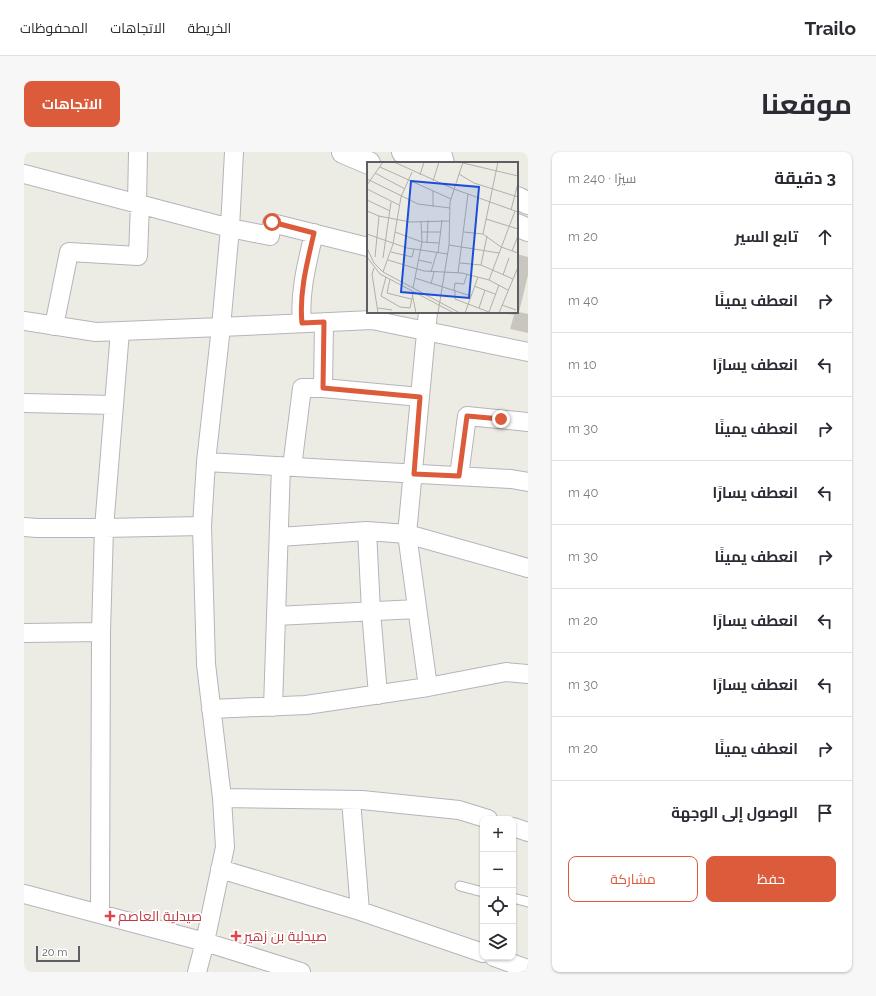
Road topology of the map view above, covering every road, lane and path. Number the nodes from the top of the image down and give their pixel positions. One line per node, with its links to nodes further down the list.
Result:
1 (138, 152): 12 (street)
2 (234, 152): 14 (street)
3 (343, 152): 6 (street)
4 (403, 152): 7 (street)
5 (442, 152): 8 (street)
6 (367, 162)
7 (428, 162)
8 (444, 162)
9 (24, 174): 12 (street)
10 (518, 198): 11 (street)
11 (528, 203)
12 (138, 204): 14 (street); 22 (street)
13 (518, 226): 15 (street)
14 (230, 228): 16 (street); 23 (street)
15 (528, 230)
16 (314, 233): 17 (street); 21 (street)
17 (367, 247)
18 (428, 313): 24 (street)
19 (24, 321): 22 (street)
20 (324, 322): 21 (street); 24 (street); 27 (street)
21 (302, 323): 23 (street)
22 (54, 326): 25 (street)
23 (221, 327): 25 (street); 32 (street)
24 (426, 330): 26 (street); 28 (street)
25 (120, 331): 30 (street)
26 (528, 352)
27 (323, 388): 28 (street); 33 (street)
28 (420, 397): 34 (street)
29 (24, 403): 30 (street)
30 (114, 405): 39 (street)
31 (528, 422): 35 (street)
32 (206, 462): 33 (street); 37 (street)
33 (286, 467): 34 (street); 42 (street)
34 (414, 474): 35 (street); 41 (street)
35 (459, 476): 36 (street)
36 (528, 482)
37 (202, 526): 39 (street); 53 (street)
38 (24, 527): 39 (street)
39 (104, 528): 47 (street)
40 (368, 531): 41 (street); 42 (street); 45 (street)
41 (407, 534): 43 (street); 44 (street)
42 (279, 537): 46 (street)
43 (528, 568)
44 (418, 609): 45 (street); 50 (street)
45 (371, 611): 46 (street); 51 (street)
46 (276, 616): 52 (street)
47 (101, 632): 48 (street); 66 (street)
48 (24, 633)
49 (528, 674): 50 (street)
50 (428, 687): 51 (street)
51 (378, 695): 52 (street)
52 (273, 707): 53 (street)
53 (211, 709): 54 (street)
54 (222, 798): 55 (street); 59 (street)
55 (351, 800): 56 (street); 65 (street)
56 (480, 817)
57 (516, 828): 58 (street)
58 (528, 832)
59 (220, 869): 65 (street); 67 (street)
60 (460, 886): 61 (lane)
61 (480, 891)
62 (24, 894): 66 (street)
63 (516, 899): 64 (lane)
64 (528, 902)
65 (360, 912): 68 (street)
66 (100, 914): 67 (street)
67 (205, 942): 71 (street); 72 (street)
68 (480, 952)
69 (502, 960): 70 (street)
70 (528, 969)
71 (197, 972)
72 (301, 972)

